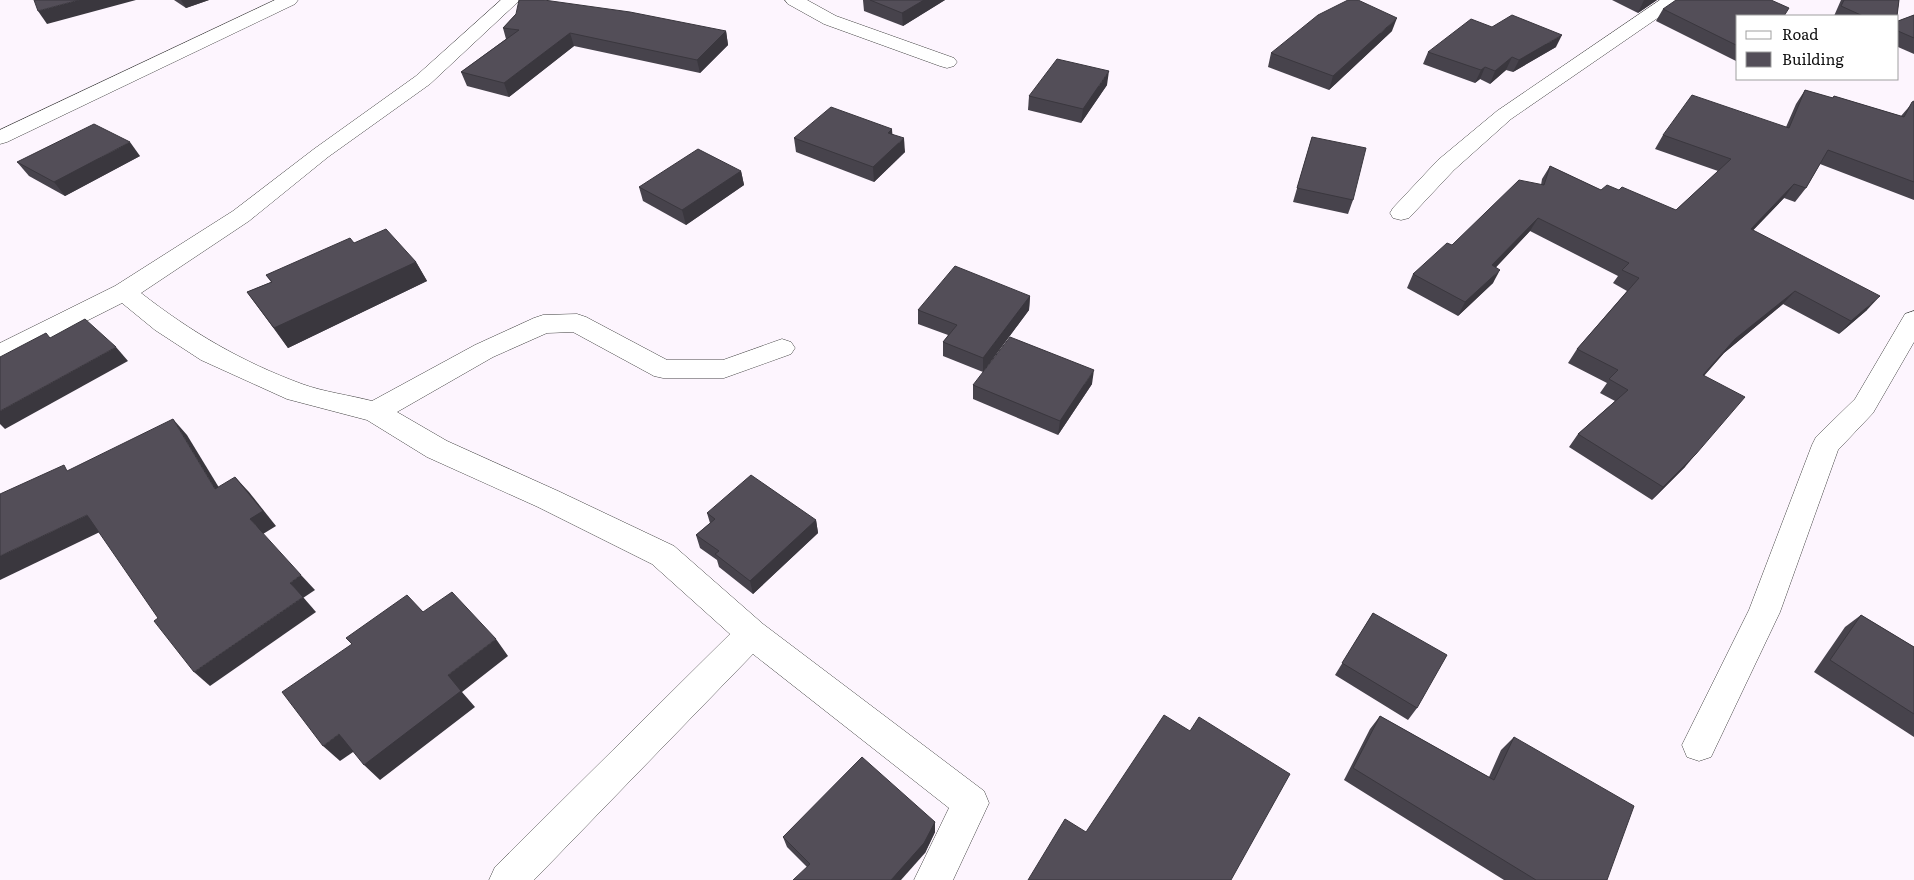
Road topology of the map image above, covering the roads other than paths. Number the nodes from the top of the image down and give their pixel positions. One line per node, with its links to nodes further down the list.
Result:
1 (289, 0): 6 (street)
2 (507, 0): 8 (street)
3 (794, 0): 5 (street)
4 (1672, 0): 7 (street)
5 (947, 62)
6 (0, 138)
7 (1401, 213)
8 (124, 292): 11 (street); 12 (street)
9 (1914, 320): 14 (street)
10 (782, 348): 12 (street)
11 (0, 354)
12 (375, 412): 13 (street)
13 (752, 634): 15 (street); 16 (street)
14 (1699, 745)
15 (508, 880)
16 (933, 880)

